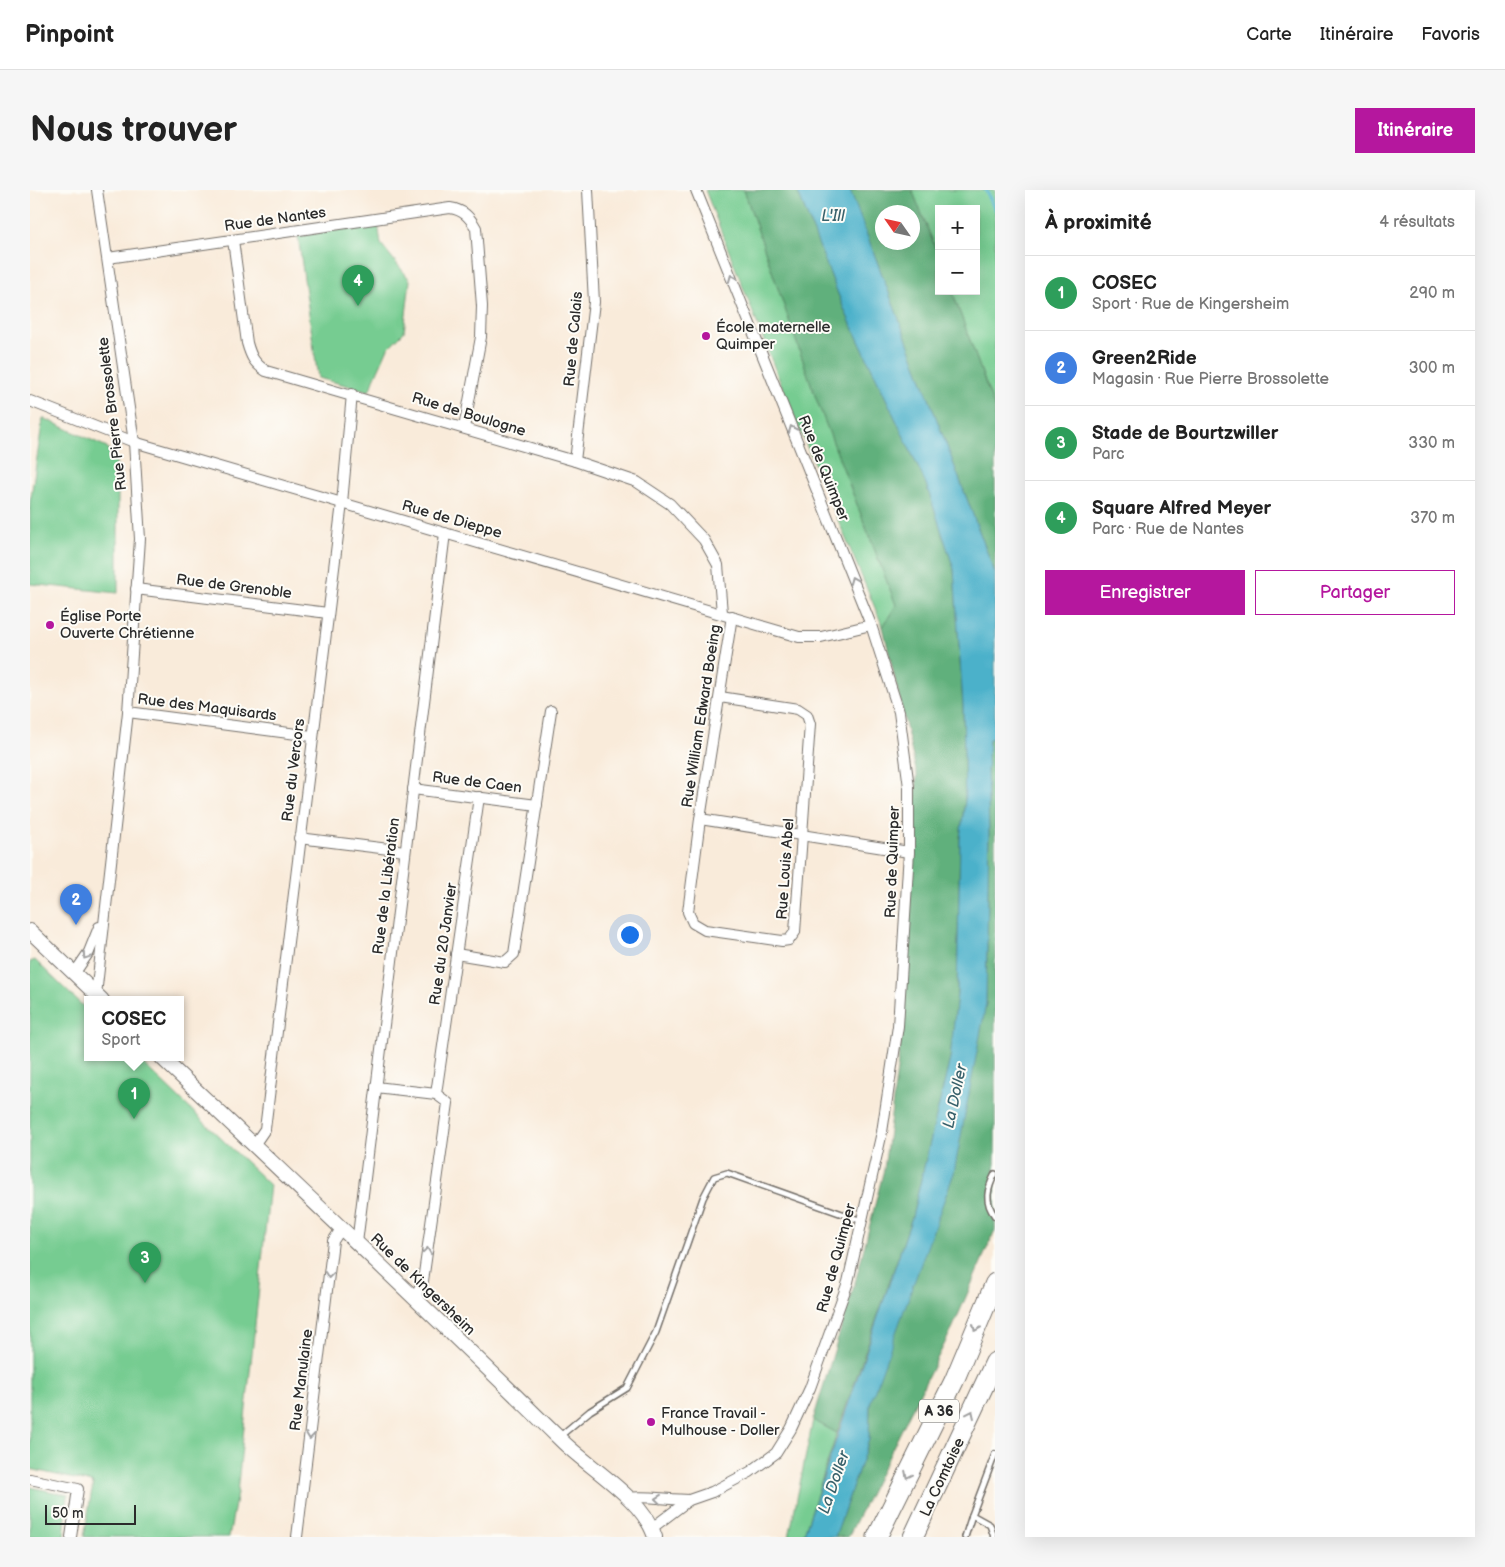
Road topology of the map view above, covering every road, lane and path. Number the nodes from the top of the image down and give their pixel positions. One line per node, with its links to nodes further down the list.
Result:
1 (96, 190): 5 (street, Rue Pierre Brossolette)
2 (588, 190): 10 (street, Rue de Calais)
3 (696, 190): 16 (street, Rue de Quimper, one-way to 3)
4 (233, 240): 5 (street, Rue de Nantes); 6 (street, Rue de Boulogne); 8 (street, Rue de Nantes)
5 (108, 258): 9 (street, Rue Pierre Brossolette)
6 (352, 394): 8 (street, Rue de Boulogne); 11 (street, Rue du Vercors)
7 (30, 401): 9 (street, Rue de Dieppe)
8 (464, 428): 10 (street, Rue de Boulogne)
9 (134, 442): 11 (street, Rue de Dieppe); 13 (street, Rue Pierre Brossolette)
10 (575, 461): 15 (street, Rue de Boulogne)
11 (342, 503): 12 (street, Rue de Dieppe); 14 (street, Rue du Vercors)
12 (445, 533): 15 (street, Rue de Dieppe); 21 (street, Rue de la Libération)
13 (136, 589): 14 (street, Rue de Grenoble); 19 (street, Rue Pierre Brossolette)
14 (328, 613): 20 (street, Rue du Vercors)
15 (727, 614): 16 (street, Rue de Dieppe); 17 (street, Rue William Edward Boeing)
16 (871, 625): 28 (street, Rue de Quimper)
17 (720, 697): 24 (street, Rue William Edward Boeing); 25 (street, Rue Louis Abel)
18 (551, 711): 23 (street)
19 (128, 712): 20 (street, Rue des Maquisards); 29 (street, Rue Pierre Brossolette)
20 (312, 736): 26 (street, Rue du Vercors)
21 (413, 789): 22 (street, Rue de Caen); 27 (street, Rue de la Libération)
22 (479, 797): 23 (street, Rue de Caen); 31 (street, Rue du 20 Janvier)
23 (537, 805): 31 (street)
24 (700, 819): 25 (street, Rue William Edward Boeing); 25 (street, Rue Louis Abel)
25 (803, 835): 28 (street, Rue William Edward Boeing)
26 (299, 838): 27 (street); 38 (street, Rue du Vercors)
27 (406, 851): 36 (street, Rue de la Libération)
28 (909, 852): 41 (street, Rue de Quimper)
29 (106, 904): 32 (street, Rue Pierre Brossolette, one-way to 32); 34 (street, Rue Pierre Brossolette)
30 (30, 931): 32 (main road)
31 (456, 954): 37 (street, Rue du 20 Janvier)
32 (74, 974): 33 (main road)
33 (97, 996)
34 (99, 996)
35 (165, 1061): 38 (main road, Rue de Kingersheim)
36 (376, 1087): 37 (street); 43 (street, Rue de la Libération)
37 (436, 1094): 45 (street, one-way to 37)
38 (254, 1145): 42 (main road, Rue de Kingersheim)
39 (995, 1174): 40 (lane)
40 (995, 1216)
41 (862, 1222): 47 (lane); 51 (street, Rue de Quimper)
42 (341, 1229): 43 (main road, Rue de Kingersheim); 55 (street, Rue Manulaine, one-way to 55)
43 (356, 1243): 45 (main road, Rue de Kingersheim)
44 (995, 1283): 56 (highway, La Comtoise / A 36, one-way to 56)
45 (415, 1297): 47 (main road, Rue de Kingersheim)
46 (995, 1362): 57 (highway, La Comtoise / A 36, one-way to 46)
47 (558, 1438): 50 (main road, Rue de Kingersheim)
48 (995, 1454): 52 (lane)
49 (30, 1479): 54 (street)
50 (628, 1498): 51 (street, Rue de Quimper, one-way to 50); 53 (main road, Rue de Kingersheim)
51 (689, 1500): 53 (street, Rue de Quimper)
52 (972, 1515): 58 (lane); 59 (lane)
53 (654, 1532)
54 (71, 1537)
55 (297, 1537)
56 (877, 1537)
57 (913, 1537)
58 (965, 1537)
59 (994, 1537)

